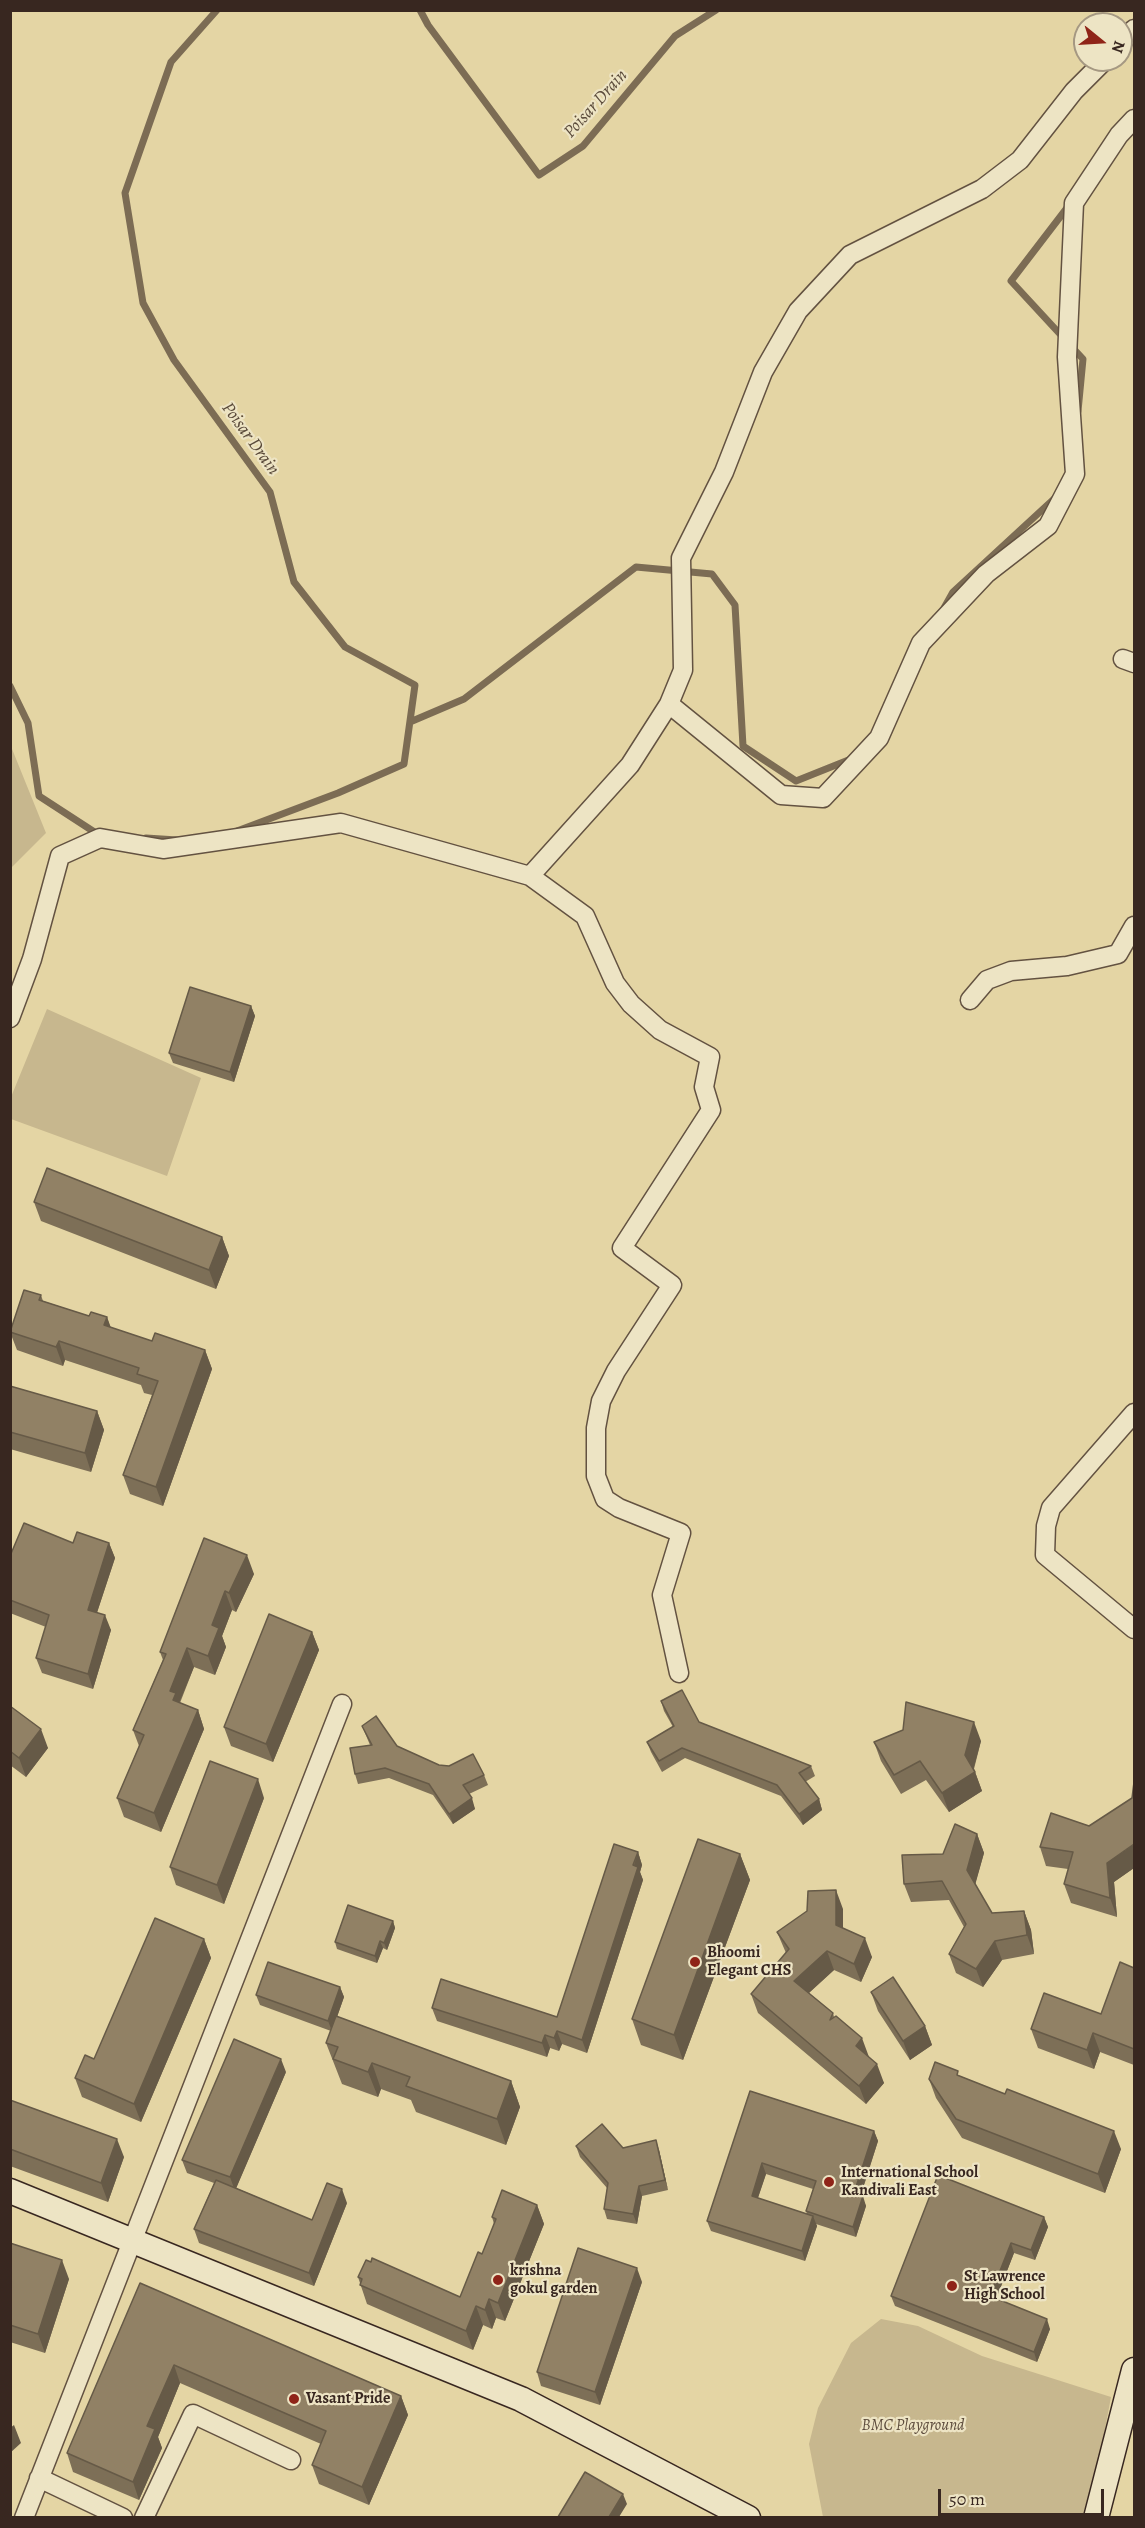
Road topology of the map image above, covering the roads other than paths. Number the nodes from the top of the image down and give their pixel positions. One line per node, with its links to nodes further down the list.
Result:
1 (1093, 72): 3 (street)
2 (1134, 119): 3 (street)
3 (669, 704): 4 (street)
4 (530, 876): 7 (street); 10 (street)
5 (1134, 926): 6 (street)
6 (970, 1000)
7 (10, 1018)
8 (1134, 1413): 9 (street)
9 (1134, 1629)
10 (679, 1674)
11 (342, 1704): 13 (street)
12 (10, 2191): 13 (street)
13 (130, 2239): 16 (street); 20 (street)
14 (1134, 2370): 21 (street)
15 (291, 2460): 19 (street)
16 (39, 2478): 17 (street); 18 (street)
17 (24, 2517)
18 (123, 2517)
19 (144, 2517)
20 (748, 2517)
21 (1096, 2517)

